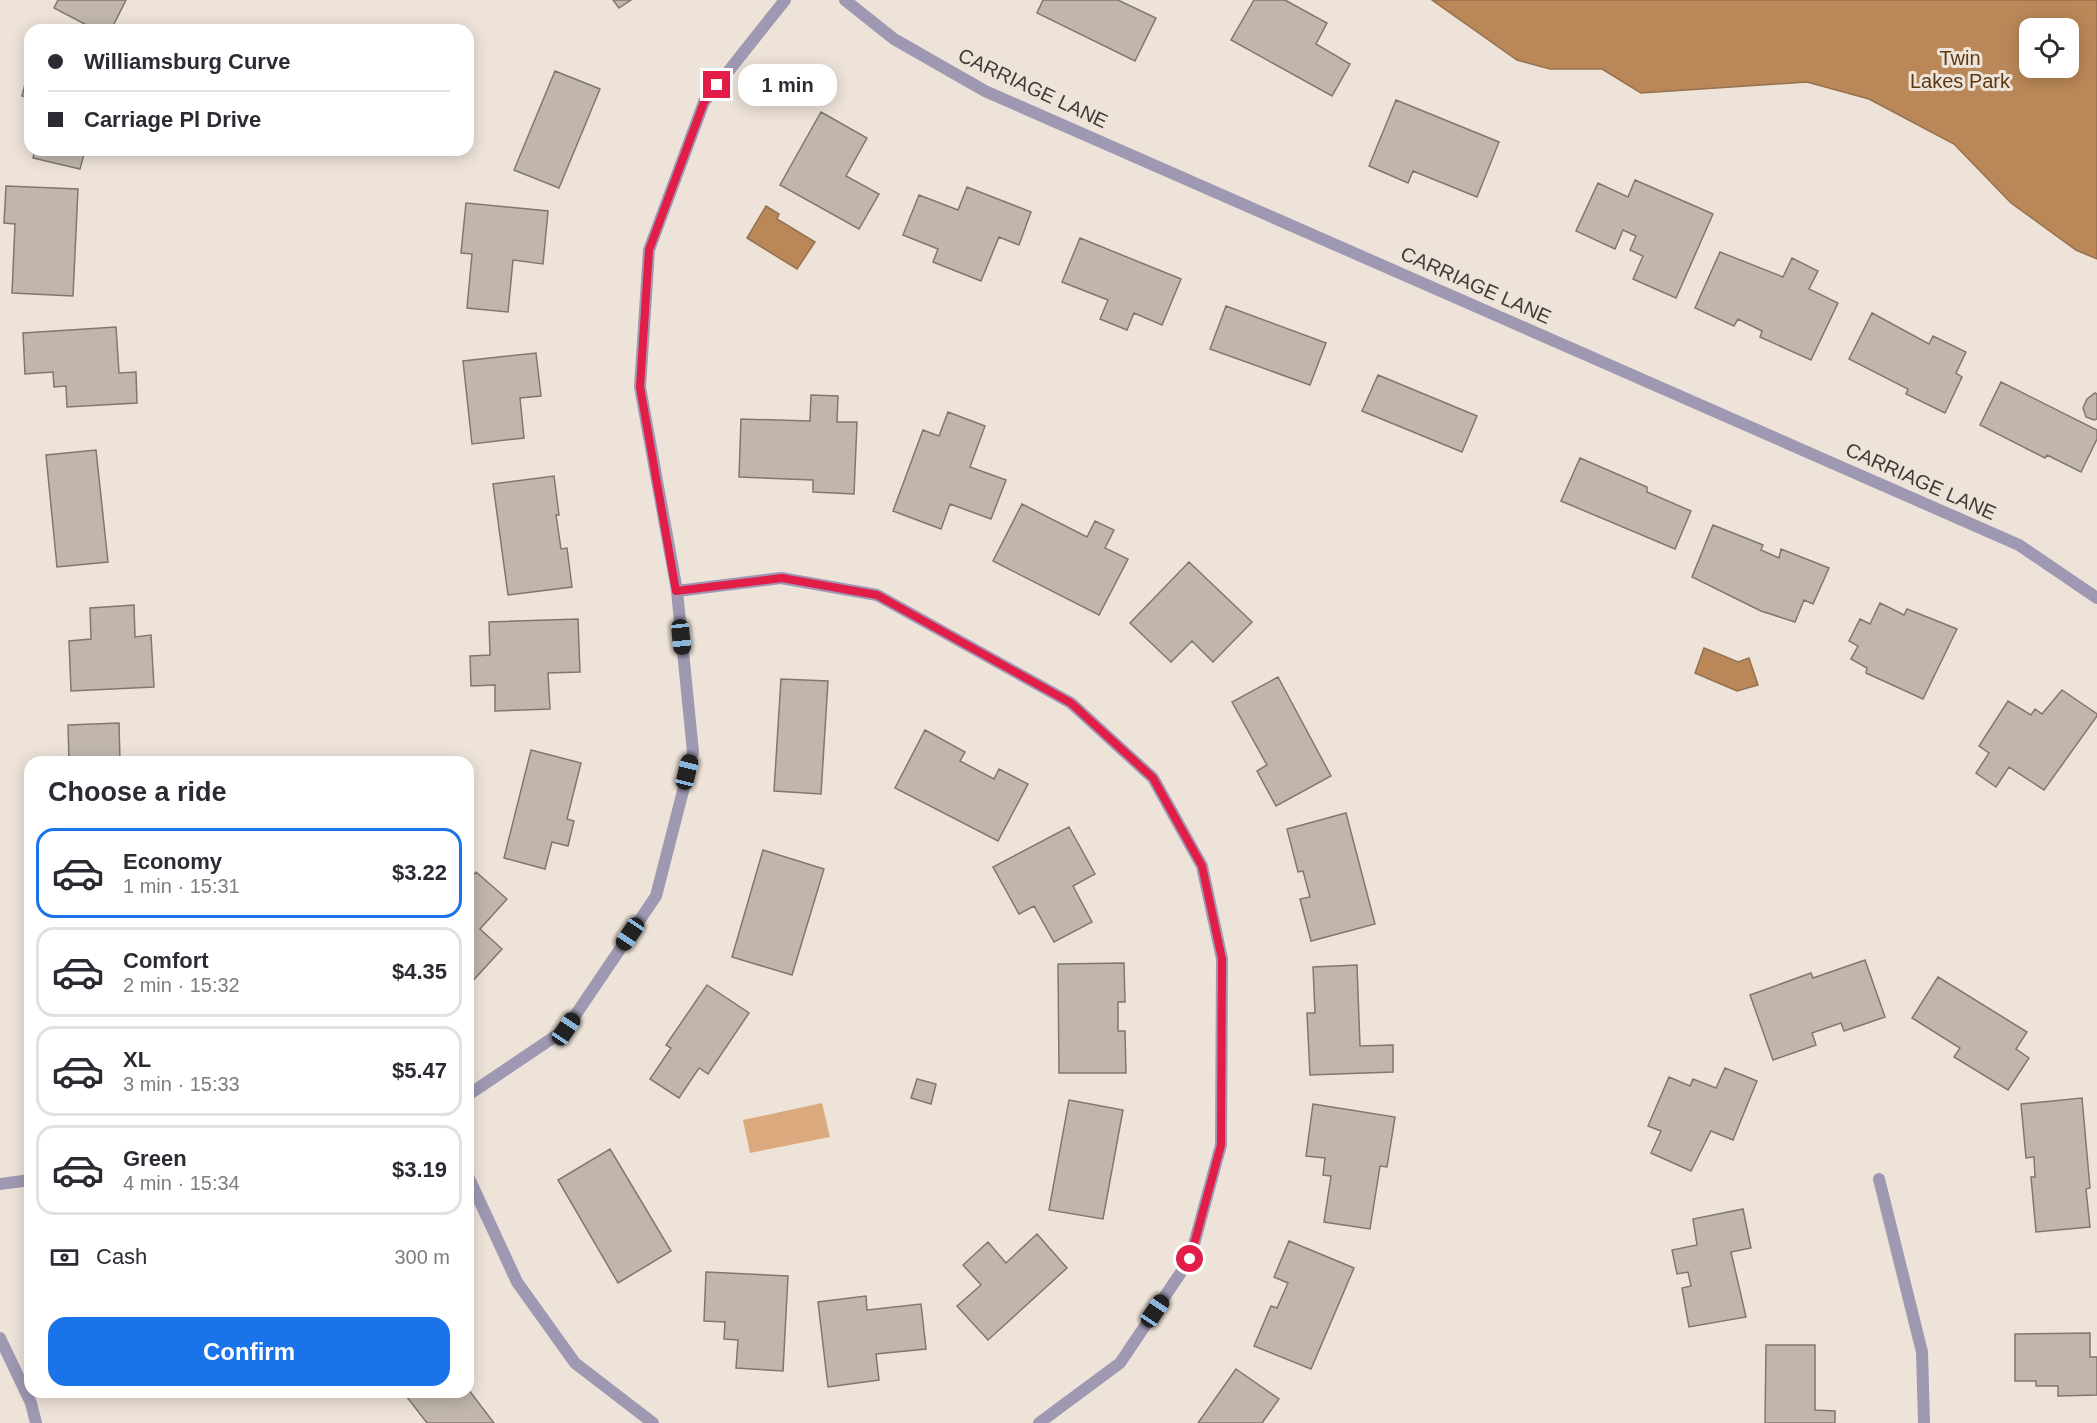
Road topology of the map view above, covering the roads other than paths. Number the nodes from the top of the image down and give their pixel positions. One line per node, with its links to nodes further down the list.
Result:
1 (785, 0): 3 (street)
2 (846, 0): 4 (street, CARRIAGE LANE)
3 (676, 591): 5 (street); 15 (street)
4 (2097, 597)
5 (474, 1091)
6 (1879, 1179): 16 (street)
7 (24, 1181): 8 (street)
8 (0, 1184)
9 (474, 1189): 14 (street)
10 (0, 1338): 11 (street)
11 (24, 1388)
12 (29, 1398): 13 (street)
13 (36, 1423)
14 (653, 1423)
15 (1039, 1423)
16 (1924, 1423)

